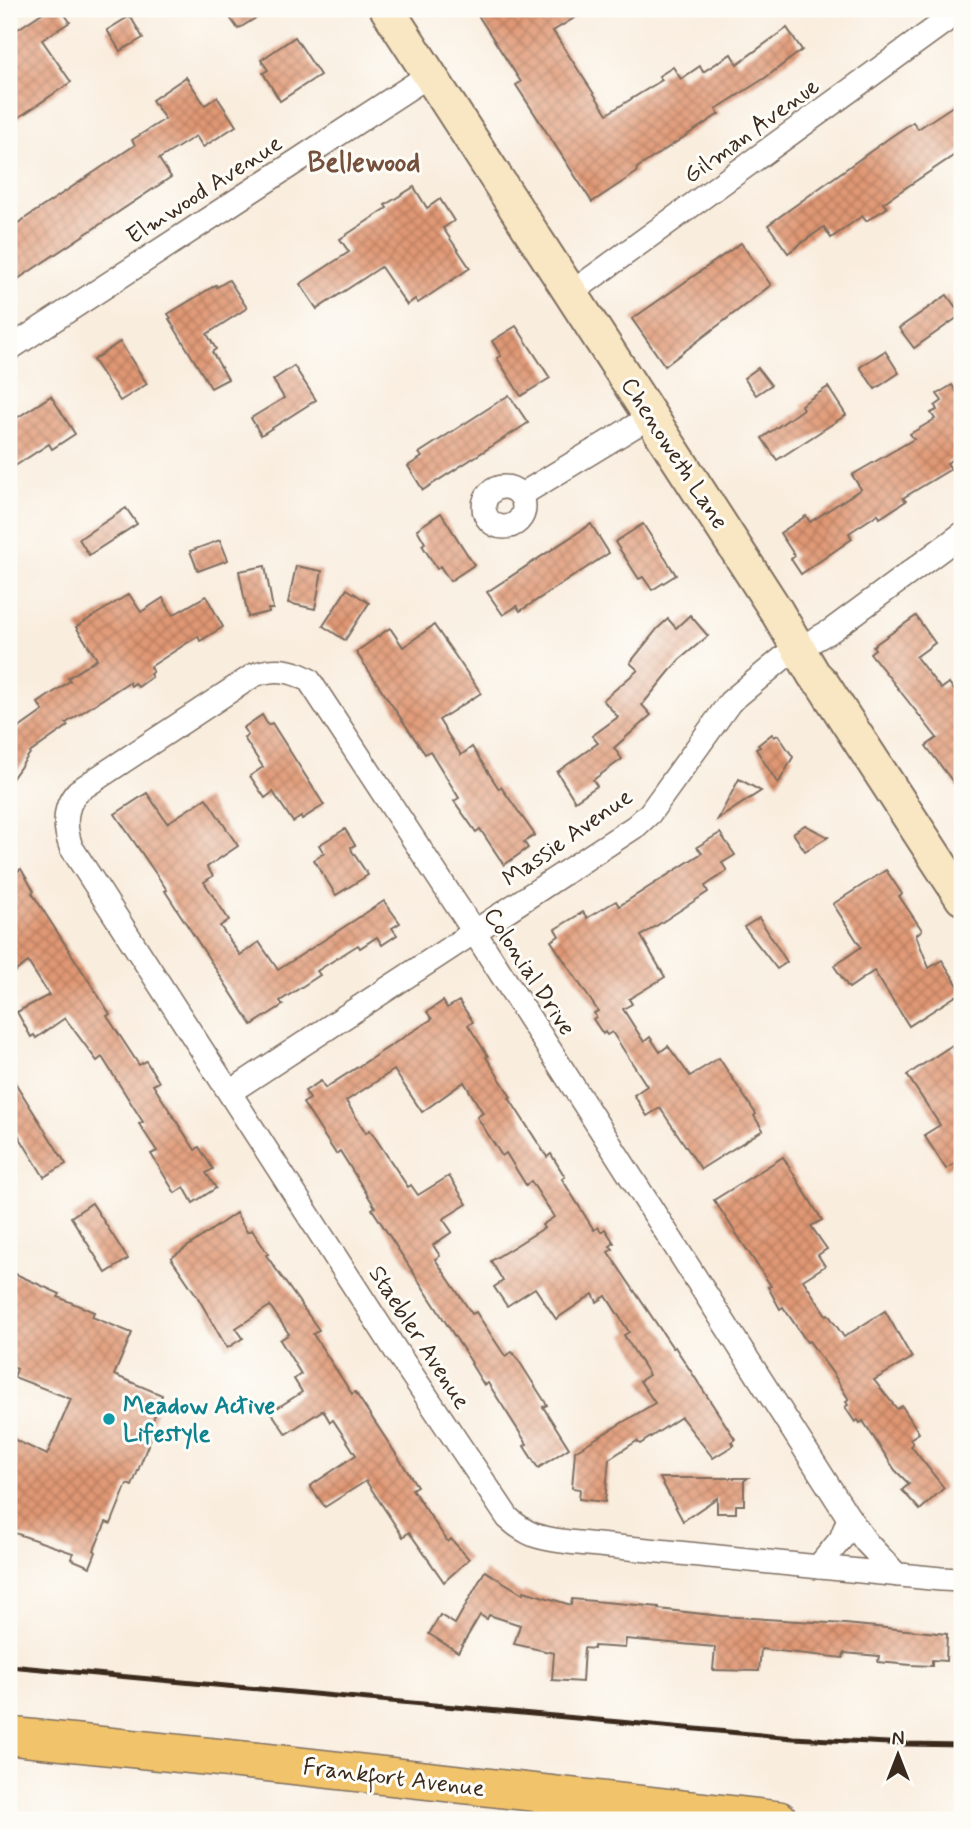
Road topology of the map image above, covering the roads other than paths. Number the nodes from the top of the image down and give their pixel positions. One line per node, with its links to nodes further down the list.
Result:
1 (387, 9): 3 (main road, Chenoweth Lane)
2 (962, 9): 4 (street, Gilman Avenue)
3 (429, 75): 4 (main road, Chenoweth Lane); 5 (street, Elmwood Avenue)
4 (571, 293): 6 (main road, Chenoweth Lane)
5 (9, 349)
6 (651, 416): 7 (street); 9 (main road, Chenoweth Lane)
7 (522, 495)
8 (962, 534): 9 (street, Massie Avenue)
9 (798, 648): 11 (main road, Chenoweth Lane); 12 (street, Massie Avenue)
10 (78, 791): 12 (street, Colonial Drive); 13 (street, Staebler Avenue)
11 (962, 898)
12 (475, 933): 13 (street, Massie Avenue); 14 (street, Colonial Drive)
13 (230, 1092): 15 (street, Staebler Avenue)
14 (849, 1518): 15 (street); 16 (street, Colonial Drive)
15 (818, 1567): 16 (street, Staebler Avenue)
16 (897, 1575): 17 (street, Staebler Avenue)
17 (962, 1580)
18 (9, 1737): 19 (main road, Frankfort Avenue)
19 (779, 1820)

